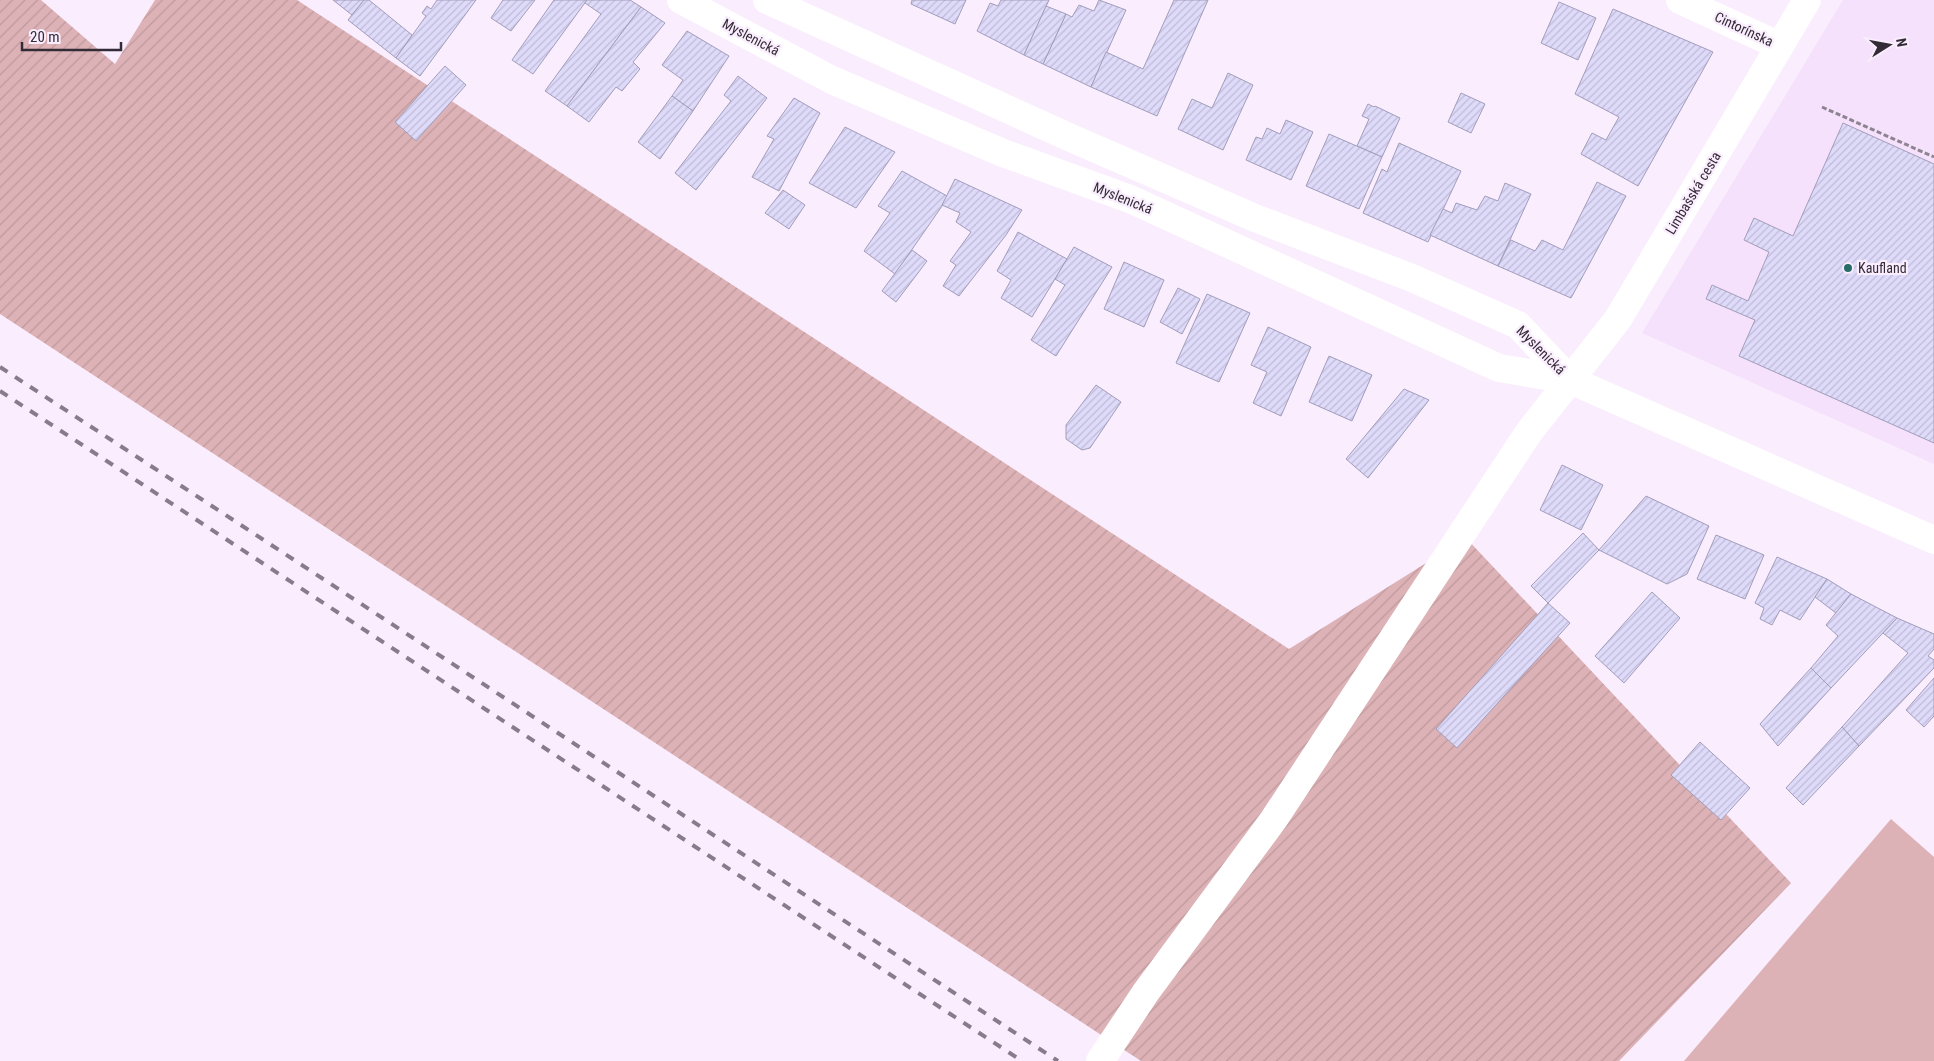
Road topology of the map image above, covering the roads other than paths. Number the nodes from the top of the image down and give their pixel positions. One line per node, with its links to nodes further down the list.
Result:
1 (681, 0): 6 (main road, Myslenická)
2 (767, 0): 6 (main road, Myslenická)
3 (1680, 0): 5 (main road, Cintorínska)
4 (1807, 0): 5 (main road, Limbašská cesta)
5 (1780, 46): 6 (main road, Limbašská cesta)
6 (1570, 380): 7 (main road, Myslenická); 8 (main road, Limbašská cesta)
7 (1934, 540)
8 (1100, 1061)

